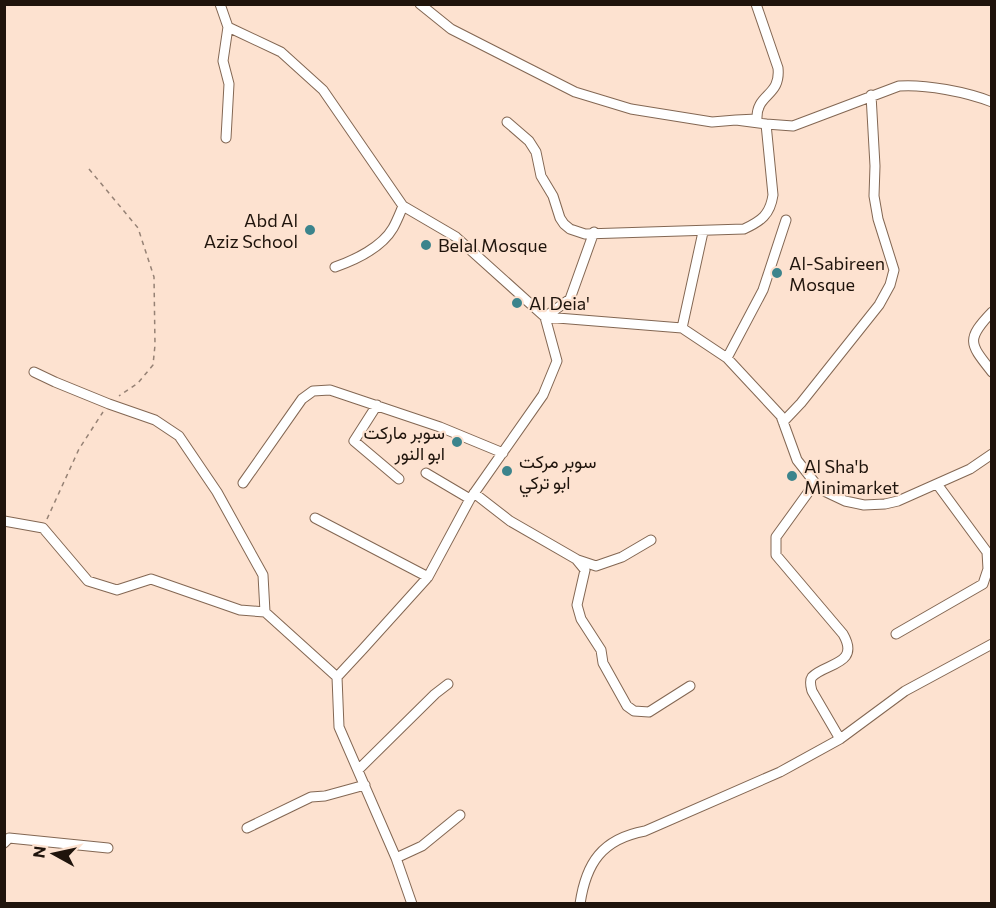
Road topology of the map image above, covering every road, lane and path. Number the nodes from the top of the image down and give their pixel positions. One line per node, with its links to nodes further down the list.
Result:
1 (220, 4): 4 (street)
2 (420, 4): 7 (street)
3 (756, 4): 7 (street)
4 (228, 27): 10 (street); 12 (street)
5 (871, 95): 6 (street); 9 (street); 25 (street)
6 (992, 102)
7 (736, 120): 9 (street)
8 (507, 122): 14 (street)
9 (766, 124): 15 (street)
10 (226, 138)
11 (89, 169): 23 (path)
12 (403, 206): 16 (street); 18 (street)
13 (786, 220): 20 (street)
14 (594, 232): 15 (street); 18 (street)
15 (703, 232): 19 (street)
16 (335, 267)
17 (992, 312): 22 (street)
18 (545, 317): 19 (street); 26 (street)
19 (682, 328): 20 (street)
20 (727, 358): 25 (street)
21 (34, 372): 23 (street)
22 (992, 372)
23 (109, 404): 36 (path); 40 (street)
24 (377, 405): 26 (street); 29 (street); 30 (street)
25 (783, 422): 31 (street)
26 (503, 453): 33 (street)
27 (992, 454): 32 (street)
28 (426, 473): 33 (street)
29 (399, 478)
30 (243, 483)
31 (814, 483): 32 (street); 46 (street)
32 (937, 484): 41 (street)
33 (472, 496): 38 (street); 39 (street)
34 (315, 518): 39 (street)
35 (4, 521): 36 (street)
36 (44, 528): 40 (street)
37 (651, 540): 38 (street)
38 (576, 559): 45 (street)
39 (428, 577): 43 (street)
40 (265, 612): 43 (street)
41 (896, 634)
42 (992, 644): 46 (street)
43 (336, 677): 47 (street)
44 (448, 684): 47 (street)
45 (690, 686)
46 (840, 739): 55 (street)
47 (359, 769): 48 (street)
48 (365, 785): 50 (street); 53 (street)
49 (460, 815): 53 (street)
50 (247, 828)
51 (4, 843): 52 (street)
52 (108, 848)
53 (396, 858): 54 (street)
54 (412, 903)
55 (580, 903)

